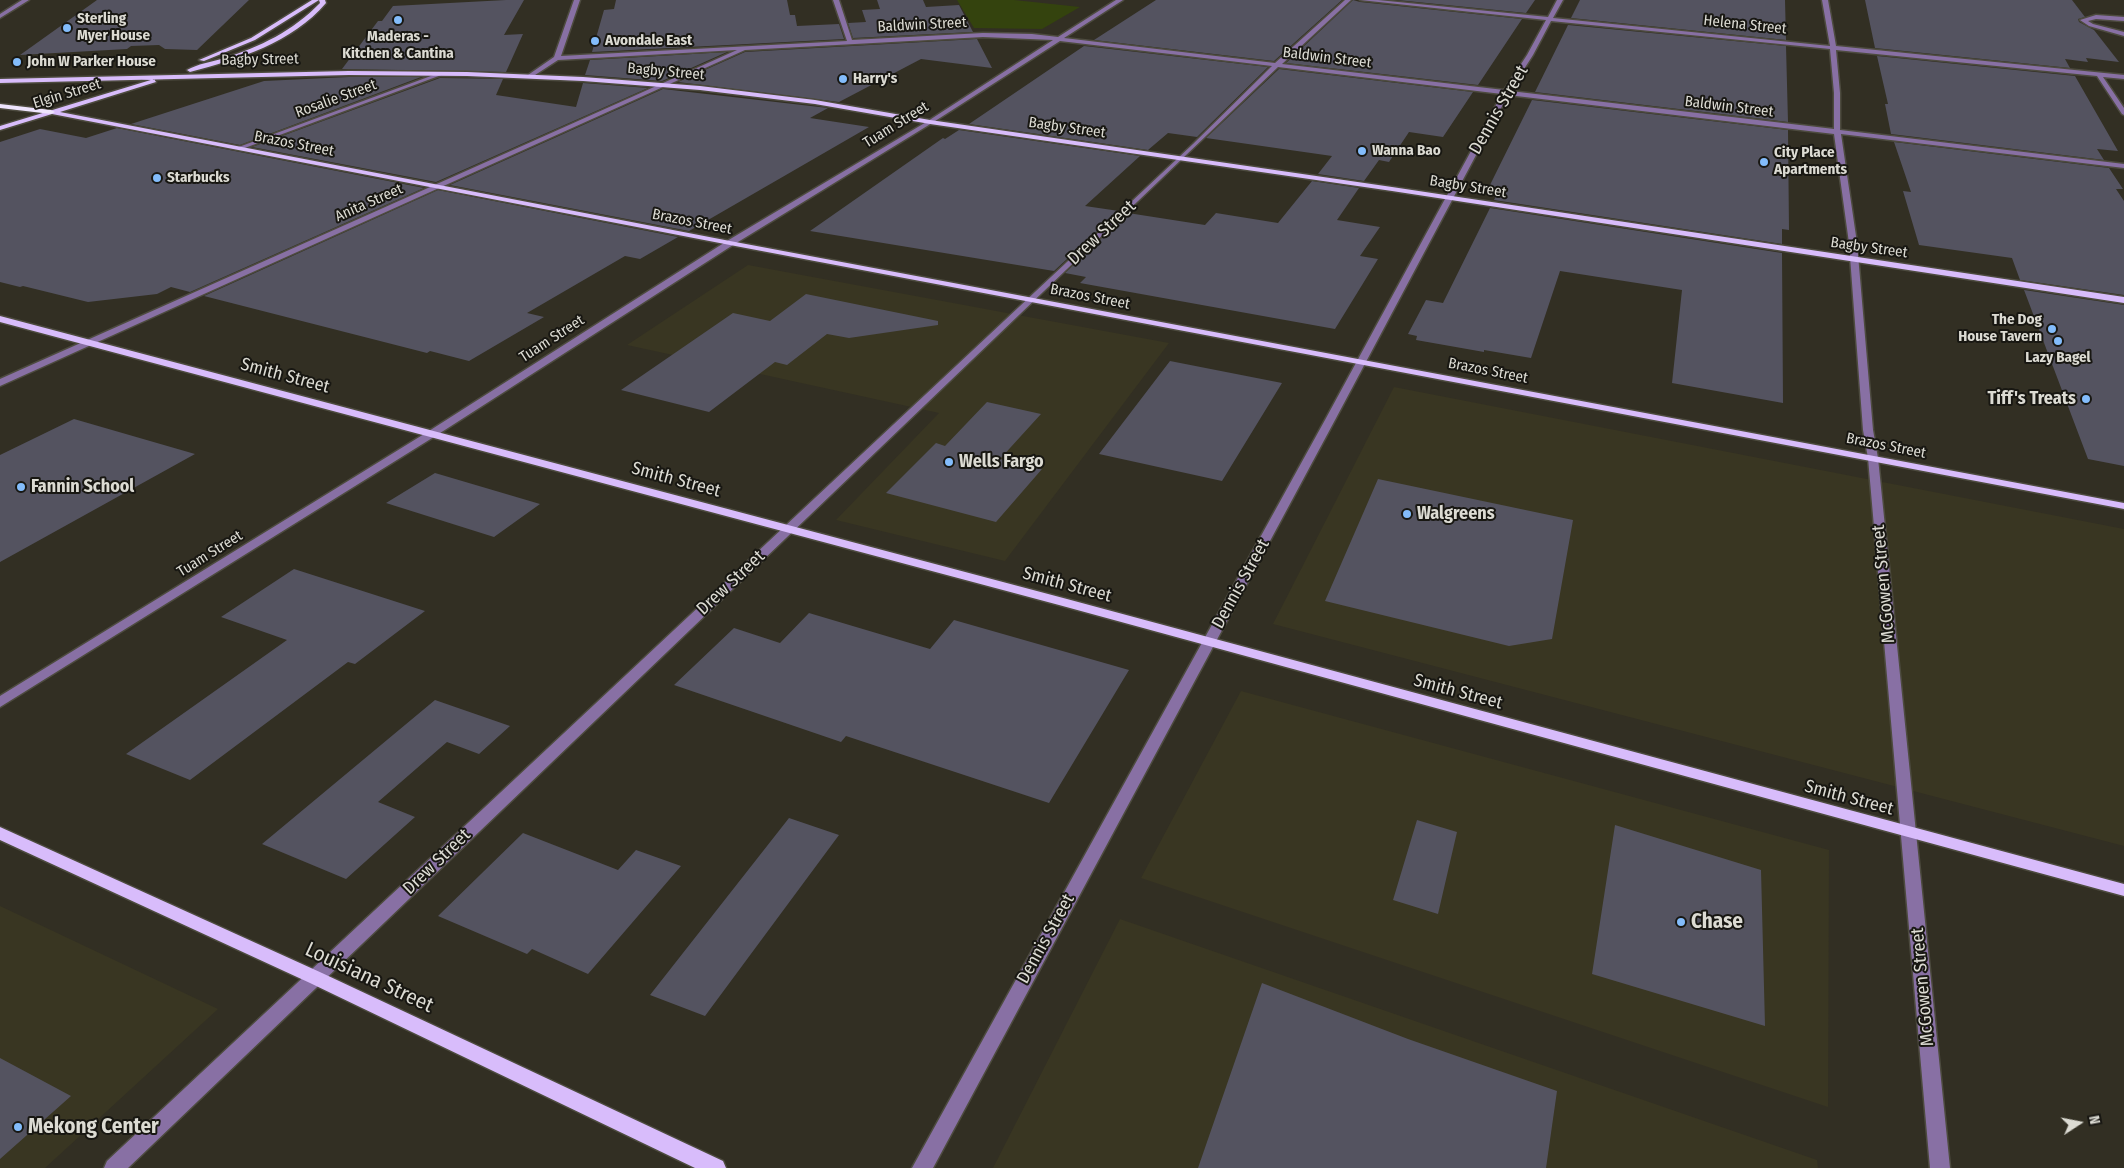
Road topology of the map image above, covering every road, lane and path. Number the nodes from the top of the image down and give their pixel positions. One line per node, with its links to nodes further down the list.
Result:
1 (26, 0): 11 (street)
2 (316, 0): 23 (main road)
3 (322, 0): 23 (main road)
4 (577, 0): 19 (street)
5 (836, 0): 16 (street)
6 (1120, 0): 15 (street, Tuam Street)
7 (1348, 0): 20 (street, Drew Street)
8 (1363, 0): 12 (street, Helena Street)
9 (1560, 0): 12 (street, Dennis Street)
10 (1825, 0): 17 (street, McGowen Street)
11 (0, 16)
12 (1551, 18): 17 (street, Helena Street); 28 (street, Dennis Street)
13 (2124, 19): 14 (street)
14 (2124, 34)
15 (1058, 38): 16 (street, Baldwin Street); 20 (street, Baldwin Street); 32 (street, Tuam Street)
16 (850, 42): 18 (street, Baldwin Street)
17 (1833, 46): 22 (street, Helena Street); 34 (street, McGowen Street)
18 (749, 47): 19 (street, Baldwin Street); 27 (street, Anita Street)
19 (557, 58): 24 (street)
20 (1277, 65): 28 (street, Baldwin Street); 36 (street, Drew Street)
21 (442, 74): 23 (main road, Bagby Street); 24 (main road, Bagby Street); 35 (street, Rosalie Street)
22 (2099, 75): 25 (street, Helena Street); 31 (street)
23 (170, 76): 26 (main road, Bagby Street); 30 (main road, Elgin Street)
24 (530, 76): 27 (main road, Bagby Street)
25 (2124, 77)
26 (0, 81)
27 (665, 85): 32 (main road, Bagby Street); 38 (street, Anita Street)
28 (1506, 92): 34 (street, Baldwin Street); 39 (street, Dennis Street)
29 (0, 106): 30 (highway)
30 (51, 112): 33 (main road, Elgin Street); 35 (main road, Brazos Street)
31 (2124, 113)
32 (930, 122): 36 (main road, Bagby Street); 40 (street, Tuam Street)
33 (0, 128)
34 (1837, 132): 37 (street, Baldwin Street); 41 (street, McGowen Street)
35 (240, 148): 38 (main road, Brazos Street)
36 (1180, 159): 39 (main road, Bagby Street); 42 (street, Drew Street)
37 (2124, 166)
38 (438, 186): 40 (main road, Brazos Street); 45 (street, Anita Street)
39 (1450, 198): 41 (main road, Bagby Street); 46 (street, Dennis Street)
40 (730, 243): 42 (main road, Brazos Street); 48 (street, Tuam Street)
41 (1854, 259): 43 (main road, Bagby Street); 49 (street, McGowen Street)
42 (1032, 300): 46 (main road, Brazos Street); 51 (street, Drew Street)
43 (2124, 300)
44 (0, 319): 45 (main road, Smith Street)
45 (90, 343): 47 (street, Anita Street); 48 (main road, Smith Street)
46 (1362, 362): 49 (main road, Brazos Street); 52 (street, Dennis Street)
47 (0, 383)
48 (433, 433): 51 (main road, Smith Street); 53 (street, Tuam Street)
49 (1873, 458): 50 (main road, Brazos Street); 55 (street, McGowen Street)
50 (2124, 506)
51 (788, 529): 52 (main road, Smith Street); 57 (street, Drew Street)
52 (1209, 642): 55 (main road, Smith Street); 60 (street, Dennis Street)
53 (0, 702)
54 (0, 833): 57 (main road, Louisiana Street)
55 (1908, 833): 56 (main road, Smith Street); 61 (street, McGowen Street)
56 (2124, 890)
57 (316, 978): 58 (street, Drew Street); 59 (main road, Louisiana Street)
58 (114, 1168)
59 (716, 1168)
60 (922, 1168)
61 (1940, 1168)

